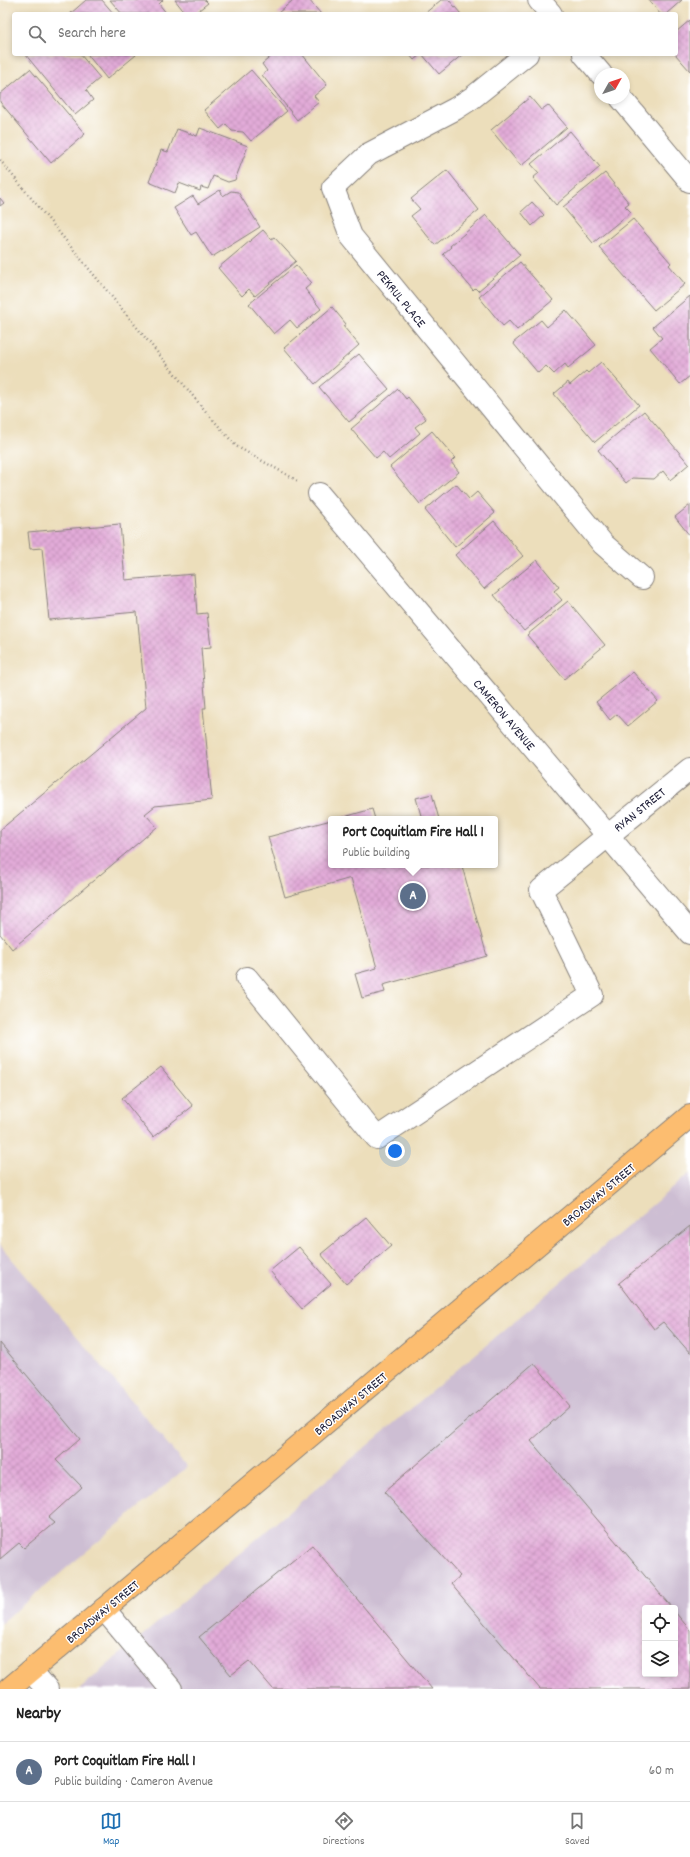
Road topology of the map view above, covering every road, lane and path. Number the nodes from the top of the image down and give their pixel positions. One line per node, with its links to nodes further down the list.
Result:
1 (539, 0): 2 (street)
2 (549, 12)
3 (524, 56): 10 (street, PEKRUL PLACE)
4 (586, 56): 5 (street)
5 (596, 68)
6 (626, 104): 8 (street)
7 (0, 160): 9 (path)
8 (690, 181)
9 (319, 494): 12 (street, CAMERON AVENUE)
10 (642, 578)
11 (690, 769): 12 (street, RYAN STREET)
12 (607, 835): 13 (street, CAMERON AVENUE); 14 (street, RYAN STREET)
13 (690, 934)
14 (247, 978)
15 (690, 1116): 16 (main road, BROADWAY STREET)
16 (104, 1609): 17 (main road, BROADWAY STREET); 20 (street)
17 (31, 1671): 18 (main road, BROADWAY STREET); 19 (street)
18 (9, 1689)
19 (47, 1689)
20 (171, 1689)

